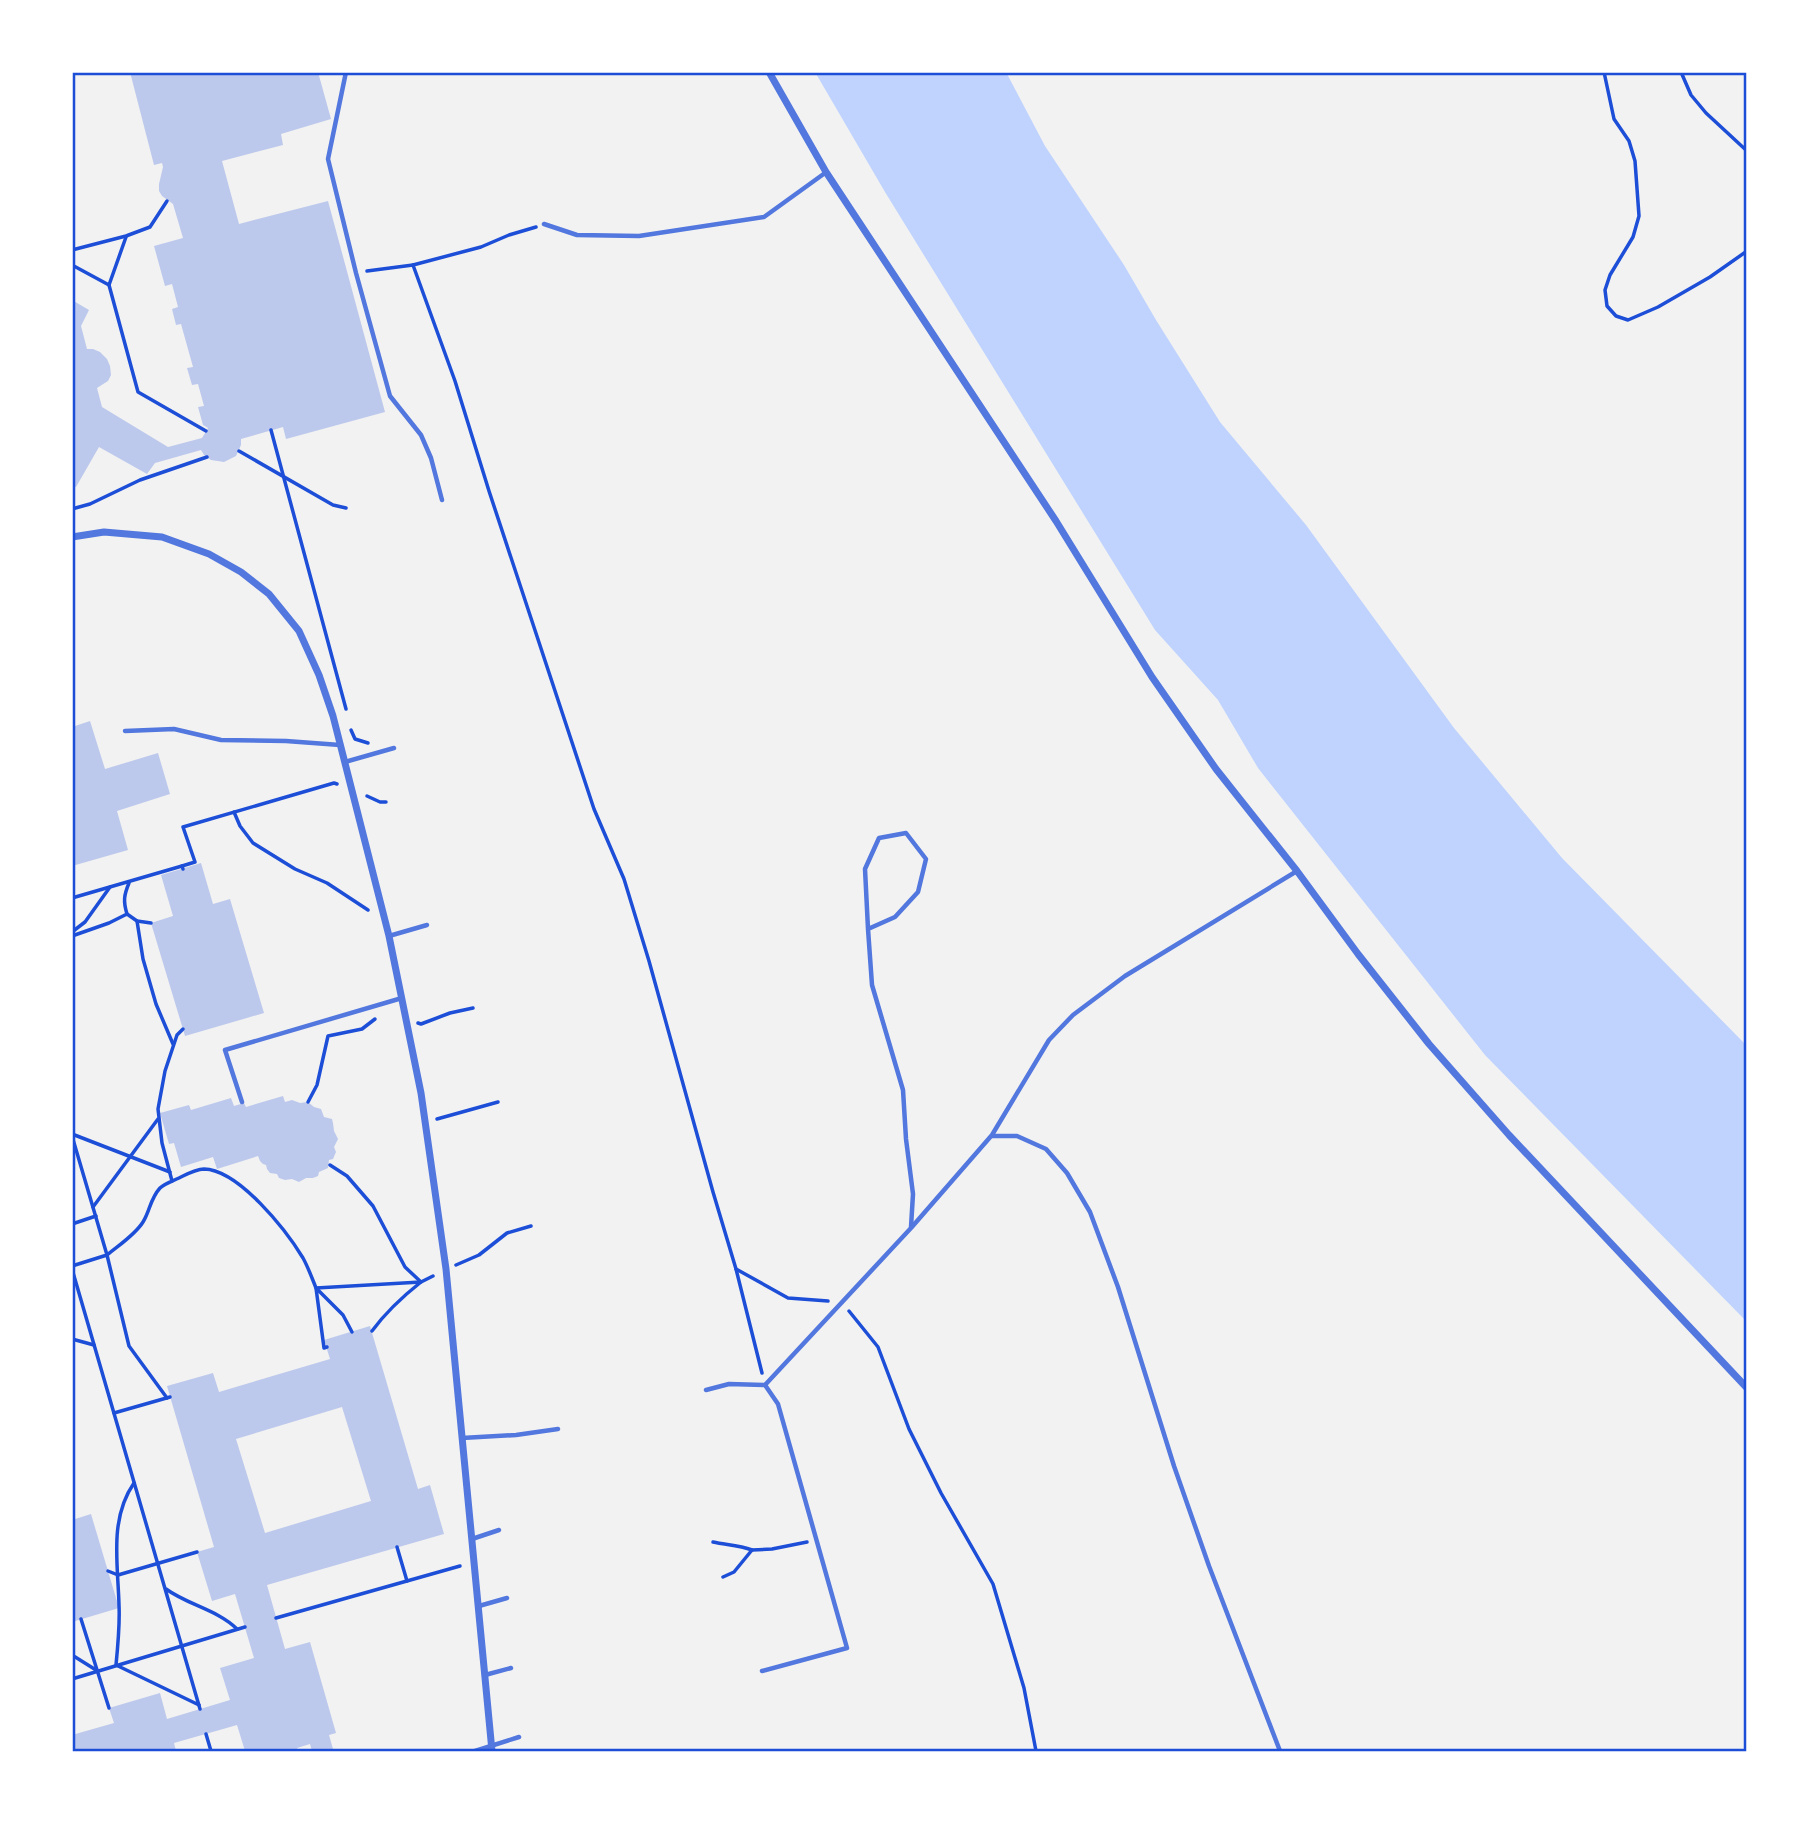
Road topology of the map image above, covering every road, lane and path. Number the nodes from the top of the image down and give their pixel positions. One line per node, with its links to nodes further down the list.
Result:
1 (346, 72): 14 (lane)
2 (769, 72): 6 (street)
3 (1604, 72): 11 (path)
4 (1681, 72): 5 (path)
5 (1747, 151)
6 (826, 172): 8 (lane); 35 (street)
7 (167, 201): 9 (path)
8 (544, 224): 13 (path)
9 (126, 236): 10 (path); 15 (path)
10 (72, 250)
11 (1747, 251)
12 (72, 265): 15 (path)
13 (413, 265): 14 (path); 72 (path)
14 (356, 272): 21 (lane)
15 (109, 285): 17 (path)
16 (271, 430): 20 (path)
17 (206, 431)
18 (239, 451): 20 (path)
19 (207, 457): 23 (path)
20 (284, 477): 22 (path); 25 (path)
21 (442, 500)
22 (346, 508)
23 (72, 509)
24 (72, 537): 29 (street)
25 (347, 713)
26 (349, 722): 28 (path)
27 (125, 731): 29 (lane)
28 (371, 743)
29 (341, 745): 31 (street)
30 (394, 748): 31 (lane)
31 (345, 762): 32 (street)
32 (352, 789): 33 (path); 34 (path); 46 (street)
33 (386, 802)
34 (234, 812): 36 (path); 39 (path)
35 (1297, 871): 59 (lane); 82 (street)
36 (130, 881): 37 (path); 40 (path)
37 (110, 887): 38 (path); 45 (path)
38 (72, 898)
39 (368, 910)
40 (127, 914): 41 (path); 45 (path)
41 (137, 921): 42 (path); 52 (path)
42 (151, 923)
43 (427, 925): 46 (lane)
44 (868, 929): 44 (lane); 68 (lane)
45 (72, 934)
46 (390, 936): 47 (street)
47 (403, 998): 50 (street); 53 (lane)
48 (473, 1008): 50 (path)
49 (382, 1016): 54 (path)
50 (407, 1019): 57 (street)
51 (183, 1029): 52 (path)
52 (173, 1046): 56 (path)
53 (242, 1102)
54 (308, 1102)
55 (498, 1102): 57 (path)
56 (159, 1117): 60 (path); 62 (path)
57 (425, 1124): 71 (street)
58 (72, 1135): 60 (path); 64 (path)
59 (992, 1136): 68 (lane); 123 (lane)
60 (130, 1157): 62 (path); 64 (path)
61 (330, 1165): 73 (path)
62 (170, 1172): 63 (path)
63 (172, 1181): 69 (path); 74 (path)
64 (93, 1207): 65 (path)
65 (96, 1216): 66 (path); 69 (path)
66 (72, 1224)
67 (531, 1226): 71 (path)
68 (911, 1228): 75 (lane)
69 (107, 1255): 70 (path); 84 (path)
70 (72, 1267): 79 (path)
71 (446, 1269): 73 (path); 86 (street)
72 (736, 1269): 75 (path); 81 (path)
73 (421, 1282): 74 (path); 76 (path)
74 (316, 1288): 77 (path); 80 (path)
75 (843, 1303): 81 (lane); 122 (path)
76 (372, 1331)
77 (352, 1332)
78 (72, 1339): 79 (path)
79 (94, 1345): 84 (path)
80 (327, 1347)
81 (765, 1385): 83 (lane); 90 (lane)
82 (1747, 1388)
83 (706, 1390)
84 (114, 1413): 87 (path)
85 (558, 1429): 86 (lane)
86 (462, 1438): 89 (street)
87 (134, 1483): 95 (path); 98 (path)
88 (499, 1531): 89 (lane)
89 (472, 1539): 103 (street)
90 (816, 1539): 93 (path); 113 (lane)
91 (713, 1542): 93 (path)
92 (397, 1548): 100 (path)
93 (752, 1550): 99 (path)
94 (197, 1552): 95 (path)
95 (158, 1564): 98 (path); 101 (path)
96 (460, 1566): 100 (path)
97 (108, 1571): 98 (path)
98 (118, 1576): 110 (path)
99 (723, 1577)
100 (407, 1581): 104 (path)
101 (164, 1588): 107 (path); 108 (path)
102 (507, 1598): 103 (lane)
103 (479, 1606): 114 (street)
104 (276, 1618)
105 (82, 1619): 112 (path)
106 (244, 1627): 107 (path)
107 (237, 1629): 108 (path)
108 (181, 1646): 110 (path); 110 (path)
109 (72, 1656): 112 (path)
110 (116, 1665): 112 (path)
111 (511, 1668): 114 (lane)
112 (98, 1671): 115 (path); 116 (path)
113 (762, 1671)
114 (485, 1675): 119 (street)
115 (72, 1679)
116 (109, 1708)
117 (206, 1734): 120 (path)
118 (519, 1737): 119 (lane)
119 (492, 1749): 121 (lane)
120 (211, 1751)
121 (475, 1751)
122 (1036, 1751)
123 (1280, 1751)

